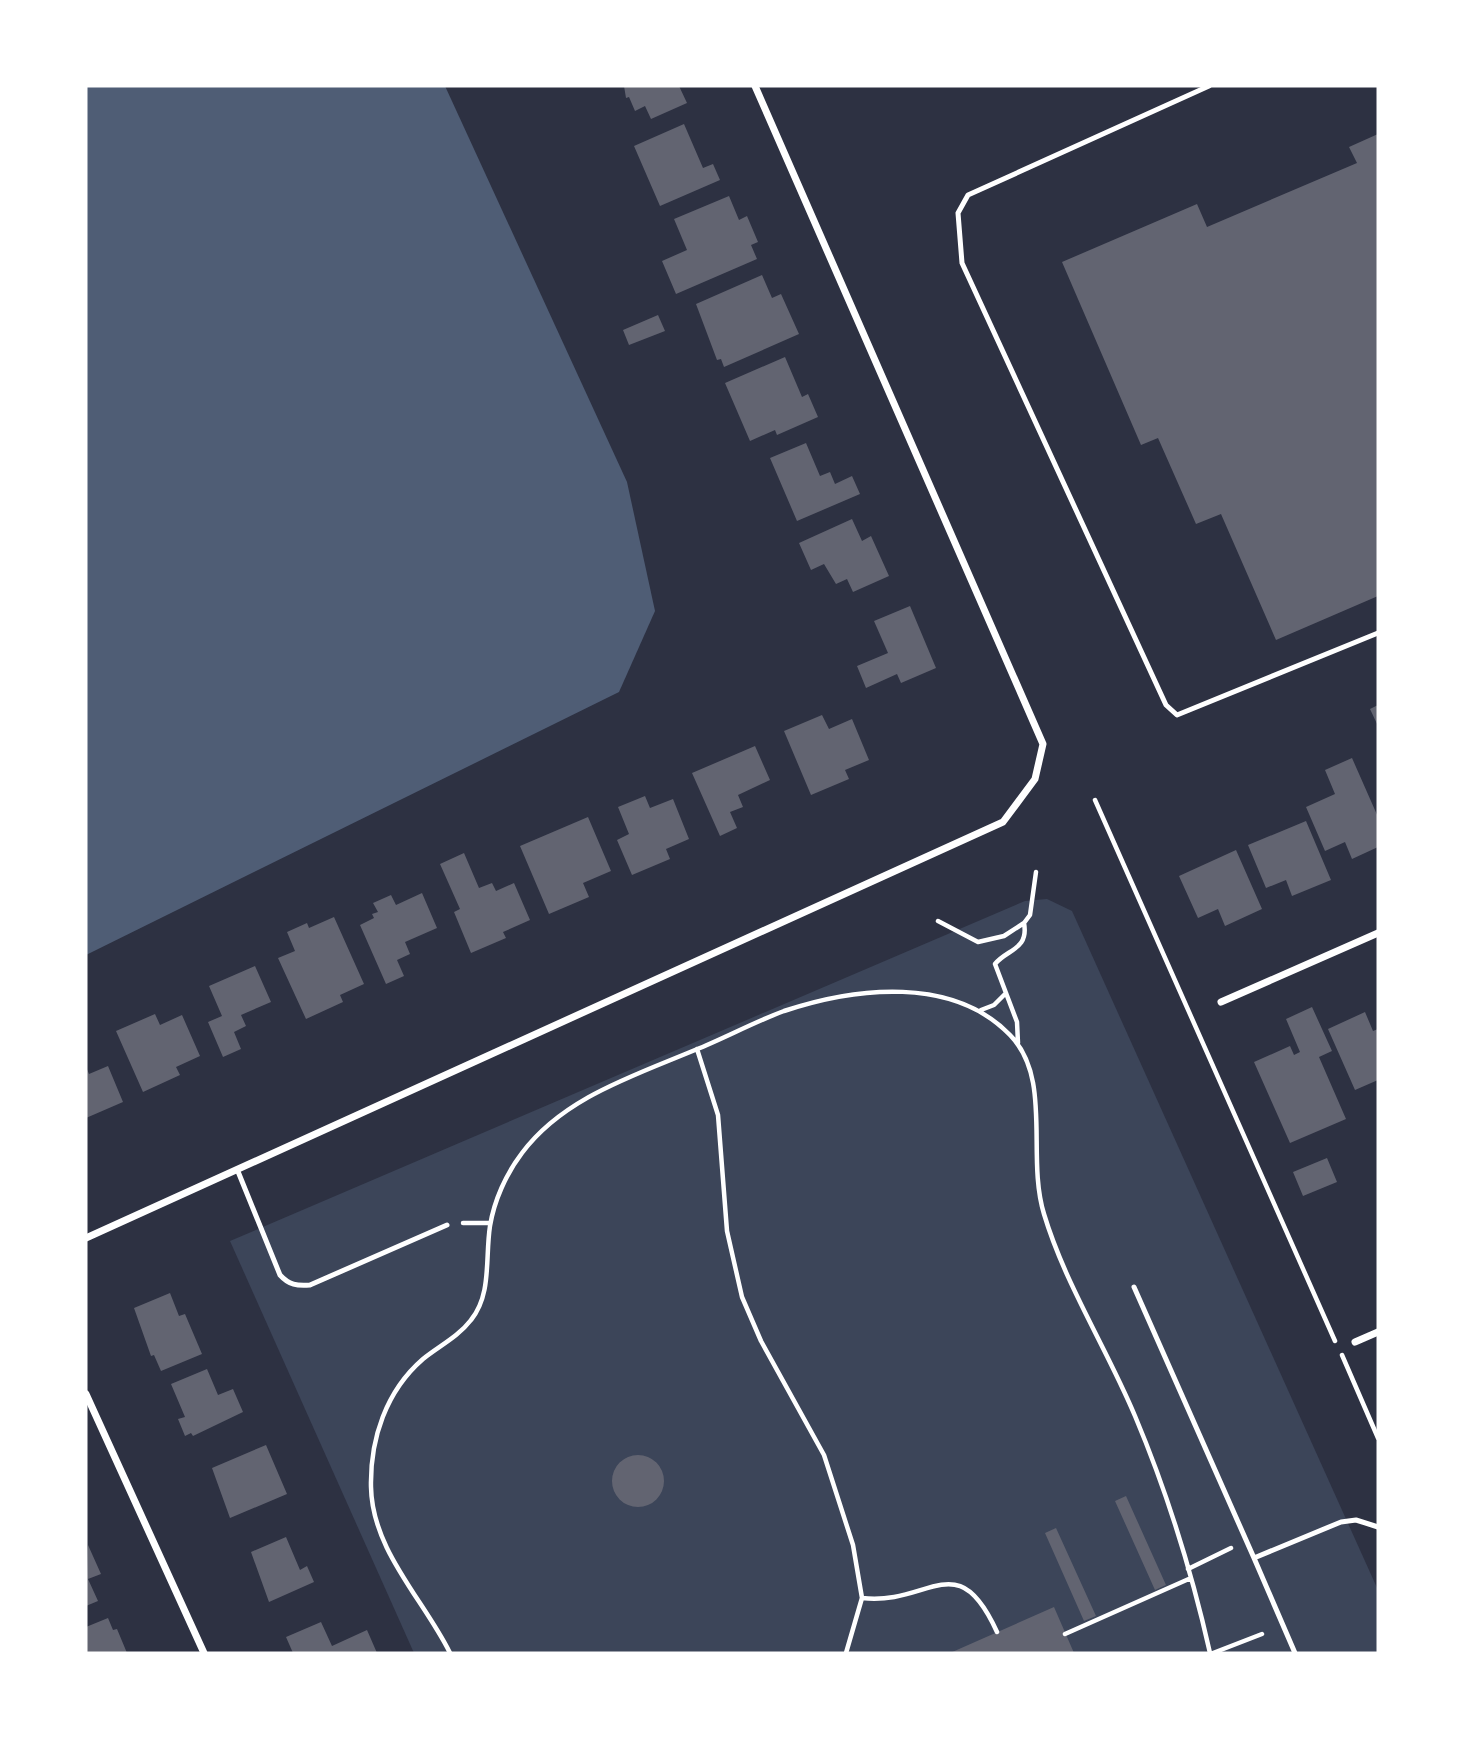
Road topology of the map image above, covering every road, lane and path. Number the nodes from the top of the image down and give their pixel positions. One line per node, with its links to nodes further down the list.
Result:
1 (755, 86): 14 (street)
2 (1209, 86): 3 (lane)
3 (1378, 633)
4 (1095, 800): 23 (path)
5 (1036, 872): 7 (path)
6 (938, 921): 7 (path)
7 (1024, 923): 9 (path)
8 (1378, 933): 10 (street)
9 (1006, 992): 11 (path); 12 (path)
10 (1221, 1002)
11 (980, 1010): 12 (path); 13 (path)
12 (1018, 1044): 27 (path)
13 (697, 1049): 16 (path); 29 (path)
14 (237, 1169): 17 (lane); 18 (street)
15 (467, 1223): 16 (path)
16 (490, 1223): 34 (path)
17 (447, 1225)
18 (86, 1238)
19 (1134, 1287): 26 (lane)
20 (1378, 1332): 21 (street)
21 (1355, 1342)
22 (86, 1394): 33 (street)
23 (1378, 1438)
24 (1378, 1527): 26 (lane)
25 (1236, 1546): 27 (path)
26 (1254, 1558): 37 (lane)
27 (1188, 1569): 28 (path)
28 (1191, 1578): 31 (path); 36 (path)
29 (862, 1598): 30 (path); 35 (path)
30 (997, 1632)
31 (1065, 1634)
32 (1262, 1634): 36 (path)
33 (204, 1653)
34 (450, 1653)
35 (846, 1653)
36 (1212, 1653)
37 (1295, 1653)

